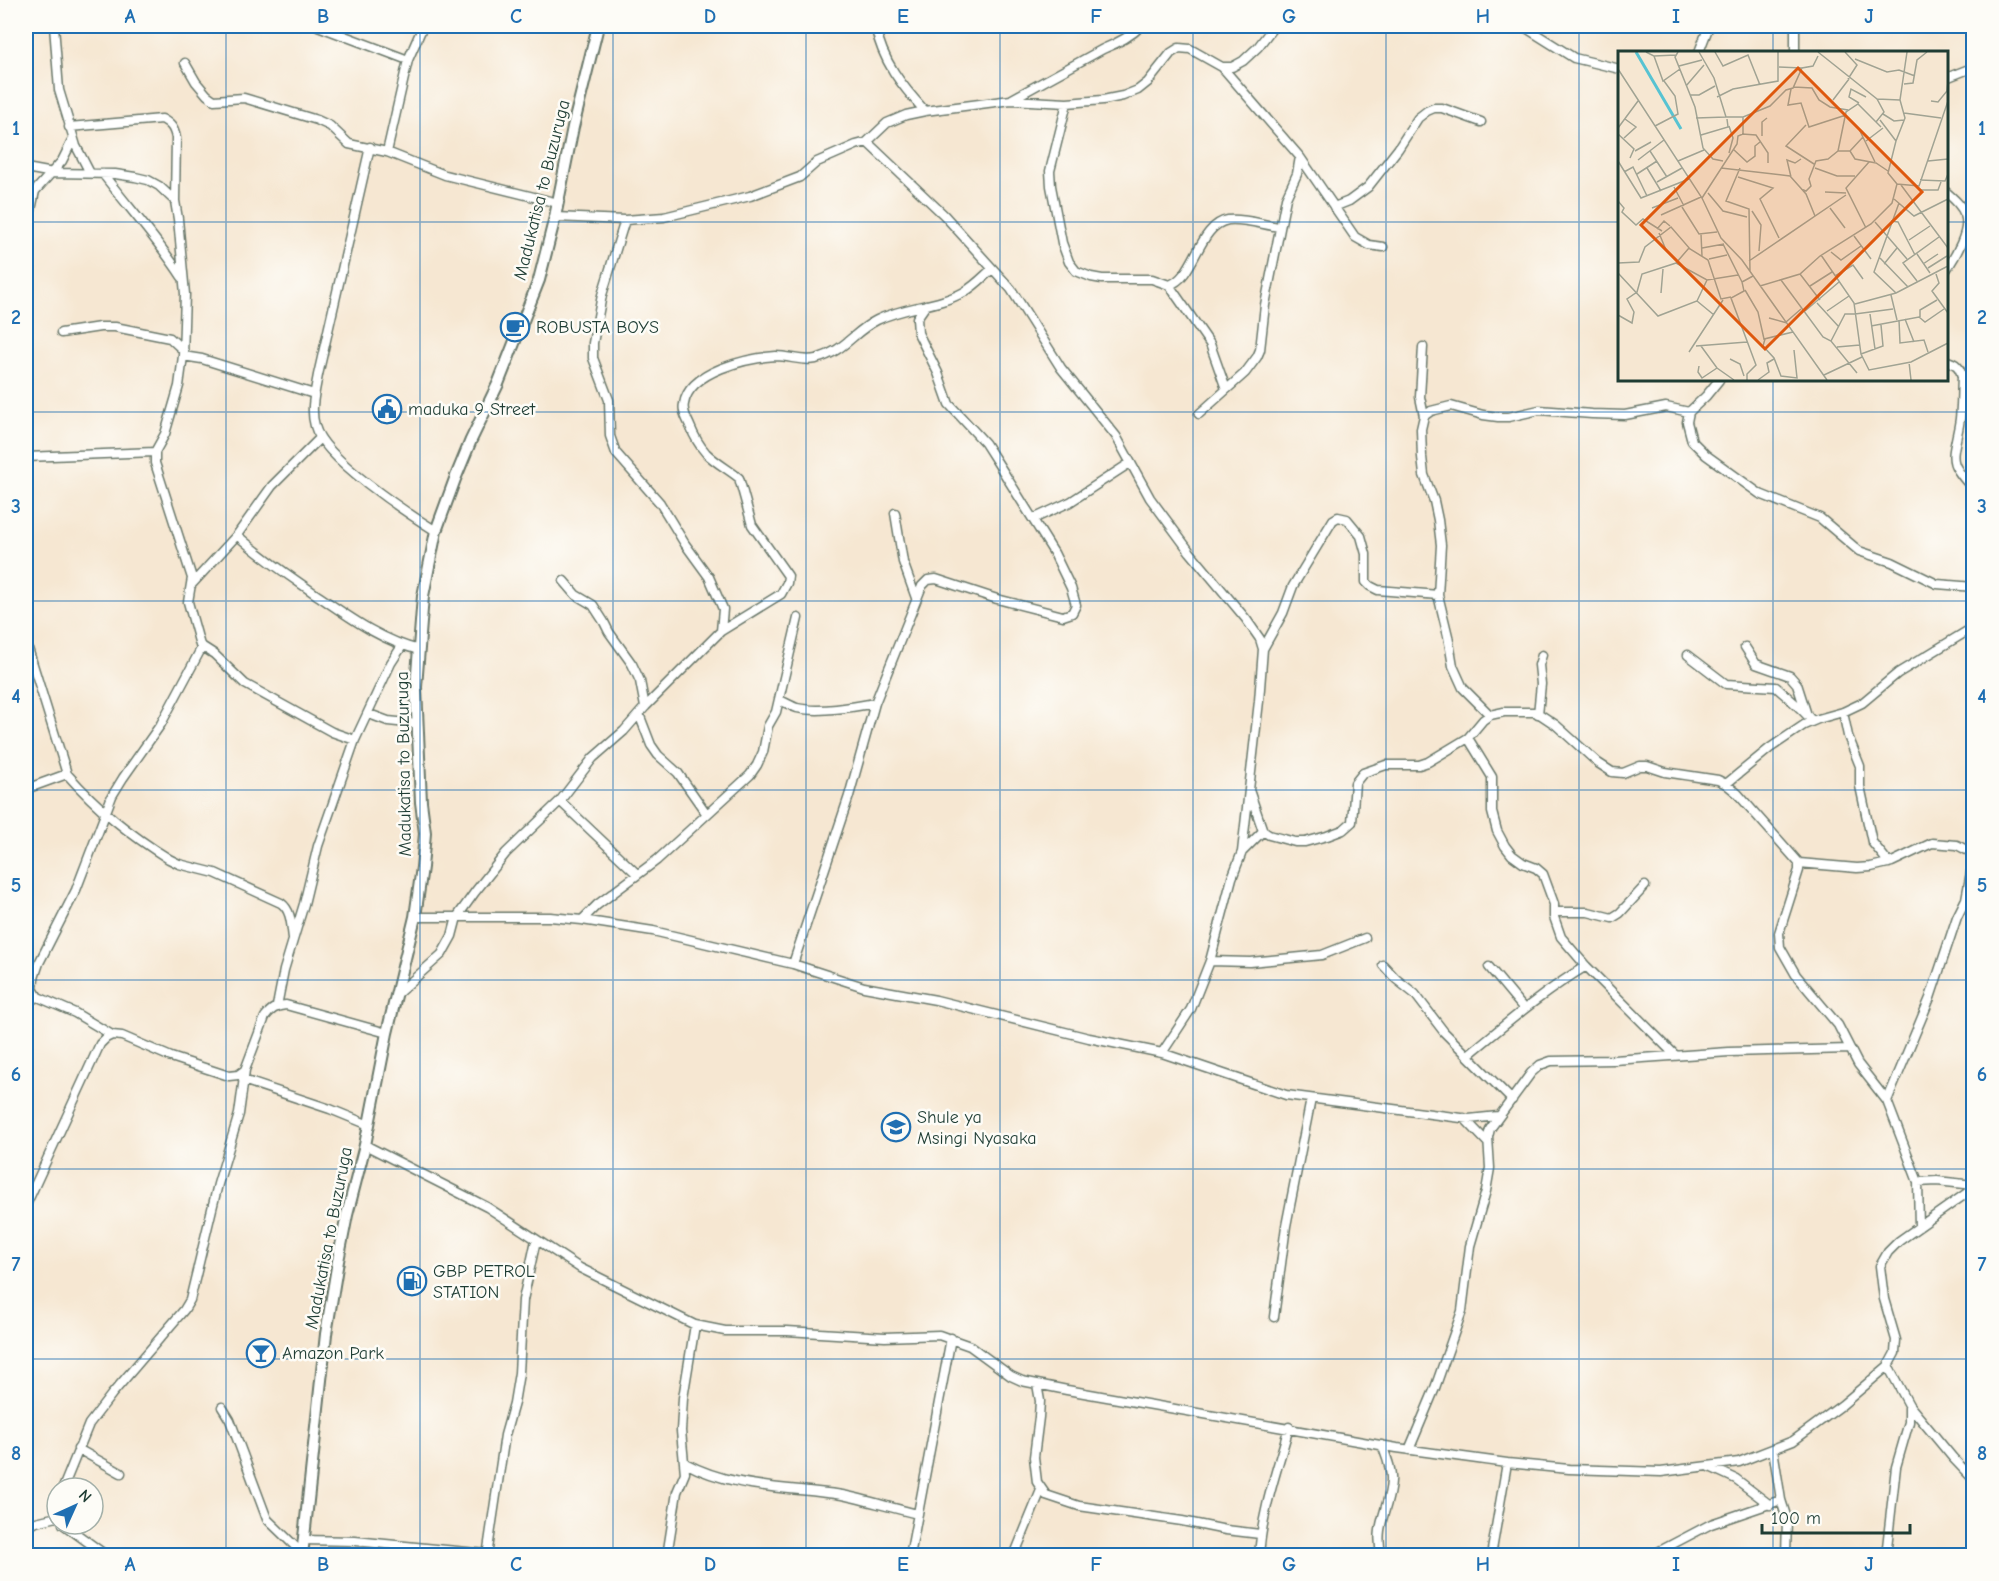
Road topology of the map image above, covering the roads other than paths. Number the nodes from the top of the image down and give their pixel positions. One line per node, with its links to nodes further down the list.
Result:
1 (54, 26): 23 (street)
2 (318, 26): 13 (street)
3 (423, 26): 13 (street)
4 (598, 26): 35 (main road, Madukatisa to Buzuruga)
5 (875, 26): 21 (street)
6 (1142, 26): 19 (street)
7 (1274, 26): 15 (street)
8 (1523, 26): 17 (street)
9 (1709, 26): 11 (street)
10 (1795, 26): 12 (street)
11 (1699, 51)
12 (1795, 51)
13 (408, 60): 27 (street)
14 (185, 63): 26 (street)
15 (1222, 67): 20 (street); 28 (street)
16 (1974, 67): 18 (street)
17 (1618, 69)
18 (1948, 78)
19 (1011, 100): 20 (street); 21 (street)
20 (1067, 103): 45 (street)
21 (926, 111): 25 (street)
22 (1481, 122): 36 (street)
23 (69, 127): 24 (street); 34 (street)
24 (73, 138): 30 (street); 31 (street)
25 (867, 142): 38 (street); 43 (street)
26 (370, 147): 27 (street); 53 (street)
27 (387, 152): 35 (street)
28 (1300, 158): 36 (street); 39 (street)
29 (26, 168): 30 (street)
30 (53, 173): 31 (street); 40 (street)
31 (90, 173): 32 (street)
32 (103, 174): 34 (street); 44 (street)
33 (1948, 193): 42 (street)
34 (175, 201): 44 (street)
35 (558, 203): 37 (main road, Madukatisa to Buzuruga)
36 (1334, 207): 41 (street)
37 (555, 217): 38 (street); 64 (main road, Madukatisa to Buzuruga)
38 (625, 220): 73 (street)
39 (1280, 227): 45 (street); 52 (street)
40 (26, 233)
41 (1383, 247)
42 (1948, 268)
43 (992, 269): 46 (street); 60 (street)
44 (183, 280): 49 (street)
45 (1169, 285): 52 (street)
46 (926, 305): 63 (street); 73 (street)
47 (61, 333): 49 (street)
48 (1423, 347): 56 (street)
49 (184, 353): 53 (street); 58 (street)
50 (1948, 361): 61 (street)
51 (1718, 381): 54 (street)
52 (1226, 389): 55 (street)
53 (314, 394): 57 (street)
54 (1689, 412): 56 (street); 68 (street)
55 (1199, 414)
56 (1424, 416): 69 (street)
57 (320, 438): 64 (street); 65 (street)
58 (155, 452): 59 (street); 67 (street)
59 (26, 457)
60 (1130, 463): 63 (street); 78 (street)
61 (1974, 490)
62 (895, 513): 70 (street)
63 (1033, 519): 70 (street)
64 (436, 531): 79 (main road, Madukatisa to Buzuruga)
65 (237, 535): 67 (street); 76 (street)
66 (564, 580): 84 (street)
67 (192, 584): 75 (street)
68 (1974, 587)
69 (1438, 595): 78 (street); 89 (street)
70 (916, 598): 83 (street)
71 (798, 618): 82 (street)
72 (1974, 627): 86 (street)
73 (721, 631): 84 (street)
74 (26, 642): 94 (street)
75 (200, 645): 93 (street); 99 (street)
76 (402, 646): 79 (street); 87 (street)
77 (1745, 647): 85 (street)
78 (1263, 649): 97 (street)
79 (418, 650): 91 (main road, Madukatisa to Buzuruga)
80 (1542, 655): 88 (street)
81 (1688, 655): 85 (street)
82 (779, 700): 83 (street); 100 (street)
83 (875, 702): 116 (street)
84 (642, 710): 98 (street); 100 (street)
85 (1806, 712): 90 (street)
86 (1843, 712): 90 (street); 105 (street)
87 (369, 714): 91 (street); 93 (street)
88 (1538, 714): 89 (street); 95 (street)
89 (1490, 715): 92 (street)
90 (1812, 721): 95 (street)
91 (417, 724): 110 (main road, Madukatisa to Buzuruga)
92 (1468, 738): 101 (street); 109 (street)
93 (355, 740): 113 (street)
94 (67, 774): 96 (street); 99 (street)
95 (1726, 784): 104 (street)
96 (26, 789)
97 (1249, 790): 101 (street); 102 (street)
98 (560, 801): 106 (street); 111 (street)
99 (105, 813): 113 (street); 121 (street)
100 (706, 813): 106 (street)
101 (1263, 831): 102 (street)
102 (1242, 852): 115 (street)
103 (1974, 855): 105 (street); 108 (street)
104 (1799, 863): 105 (street); 127 (street)
105 (1889, 863)
106 (637, 874): 112 (street)
107 (1645, 886): 109 (street)
108 (1970, 900): 135 (street)
109 (1554, 912): 118 (street)
110 (415, 917): 111 (street); 120 (main road, Madukatisa to Buzuruga)
111 (457, 917): 112 (street); 120 (street)
112 (582, 920): 116 (street)
113 (293, 938): 123 (street)
114 (1365, 938): 115 (street)
115 (1210, 961): 128 (street)
116 (793, 964): 128 (street)
117 (1383, 965): 129 (street)
118 (1586, 966): 124 (street); 130 (street)
119 (1489, 967): 124 (street)
120 (396, 995): 125 (main road, Madukatisa to Buzuruga)
121 (38, 997): 122 (street); 126 (street)
122 (26, 1002)
123 (278, 1006): 125 (street); 131 (street)
124 (1524, 1009): 129 (street)
125 (387, 1033): 138 (main road, Madukatisa to Buzuruga)
126 (112, 1035): 131 (street); 143 (street)
127 (1850, 1049): 130 (street); 135 (street)
128 (1162, 1053): 133 (street)
129 (1468, 1055): 134 (street)
130 (1675, 1055): 134 (street)
131 (245, 1070): 132 (street)
132 (243, 1080): 138 (street); 155 (street)
133 (1311, 1099): 137 (street); 146 (street)
134 (1512, 1100): 136 (street)
135 (1887, 1101): 141 (street)
136 (1498, 1116): 137 (street); 139 (street)
137 (1464, 1118): 139 (street)
138 (369, 1125): 140 (main road, Madukatisa to Buzuruga)
139 (1488, 1143): 157 (street)
140 (365, 1145): 145 (street); 172 (main road, Madukatisa to Buzuruga)
141 (1918, 1182): 142 (street); 144 (street)
142 (1974, 1186): 144 (street)
143 (26, 1204)
144 (1919, 1227): 149 (street)
145 (536, 1240): 147 (street); 174 (street)
146 (1274, 1317)
147 (695, 1325): 148 (street); 158 (street)
148 (951, 1338): 150 (street); 167 (street)
149 (1888, 1366): 151 (street); 156 (street)
150 (1037, 1384): 153 (street); 164 (street)
151 (1909, 1405): 163 (street); 184 (street)
152 (222, 1407): 173 (street)
153 (1289, 1427): 154 (street); 170 (street)
154 (1382, 1445): 157 (street); 180 (street)
155 (78, 1449): 161 (street); 162 (street)
156 (1773, 1449): 160 (street); 165 (street)
157 (1409, 1450): 159 (street)
158 (685, 1463): 167 (street); 176 (street)
159 (1507, 1463): 160 (street); 181 (street)
160 (1710, 1467): 166 (street)
161 (121, 1473)
162 (68, 1476)
163 (1974, 1480)
164 (1041, 1490): 170 (street); 178 (street)
165 (1781, 1500): 166 (street); 183 (street)
166 (1770, 1505): 182 (street)
167 (918, 1514): 177 (street)
168 (45, 1519): 169 (street)
169 (26, 1528)
170 (1260, 1534): 179 (street)
171 (80, 1536): 175 (street)
172 (303, 1540): 173 (main road, Madukatisa to Buzuruga); 174 (street)
173 (302, 1554)
174 (487, 1555)
175 (107, 1556)
176 (667, 1556)
177 (910, 1556)
178 (1014, 1556)
179 (1259, 1556)
180 (1382, 1556)
181 (1491, 1556)
182 (1650, 1556)
183 (1786, 1556)
184 (1886, 1556)

